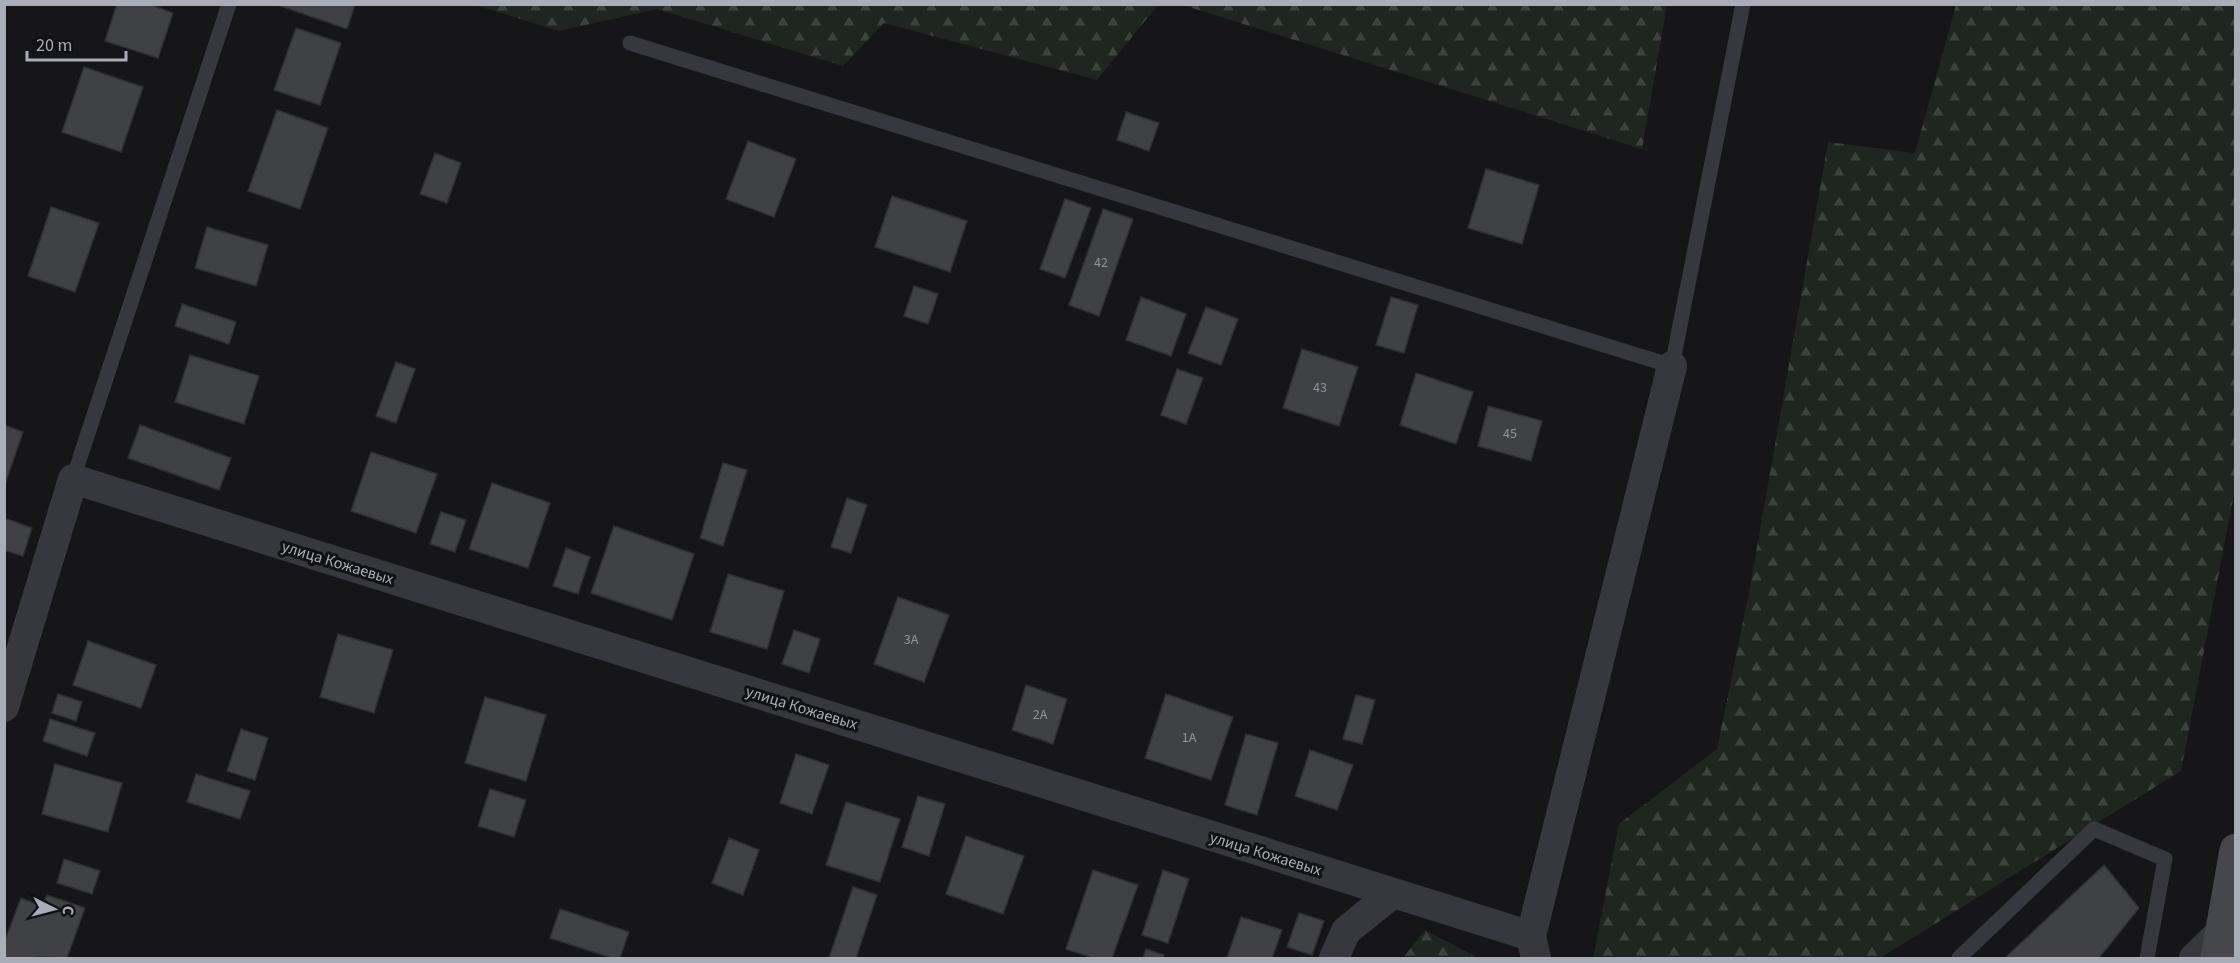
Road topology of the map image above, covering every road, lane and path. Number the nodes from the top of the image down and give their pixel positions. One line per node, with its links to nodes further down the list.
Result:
1 (229, 4): 5 (lane)
2 (1743, 4): 4 (lane)
3 (630, 43): 4 (lane)
4 (1672, 366): 10 (street)
5 (73, 478): 6 (street); 8 (street, улица Кожаевых)
6 (4, 707)
7 (2235, 850): 9 (main road)
8 (1393, 893): 10 (street, улица Кожаевых); 11 (street)
9 (2219, 945): 14 (street)
10 (1533, 947)
11 (1334, 958)
12 (1959, 958): 13 (lane)
13 (2147, 958)
14 (2194, 958)

